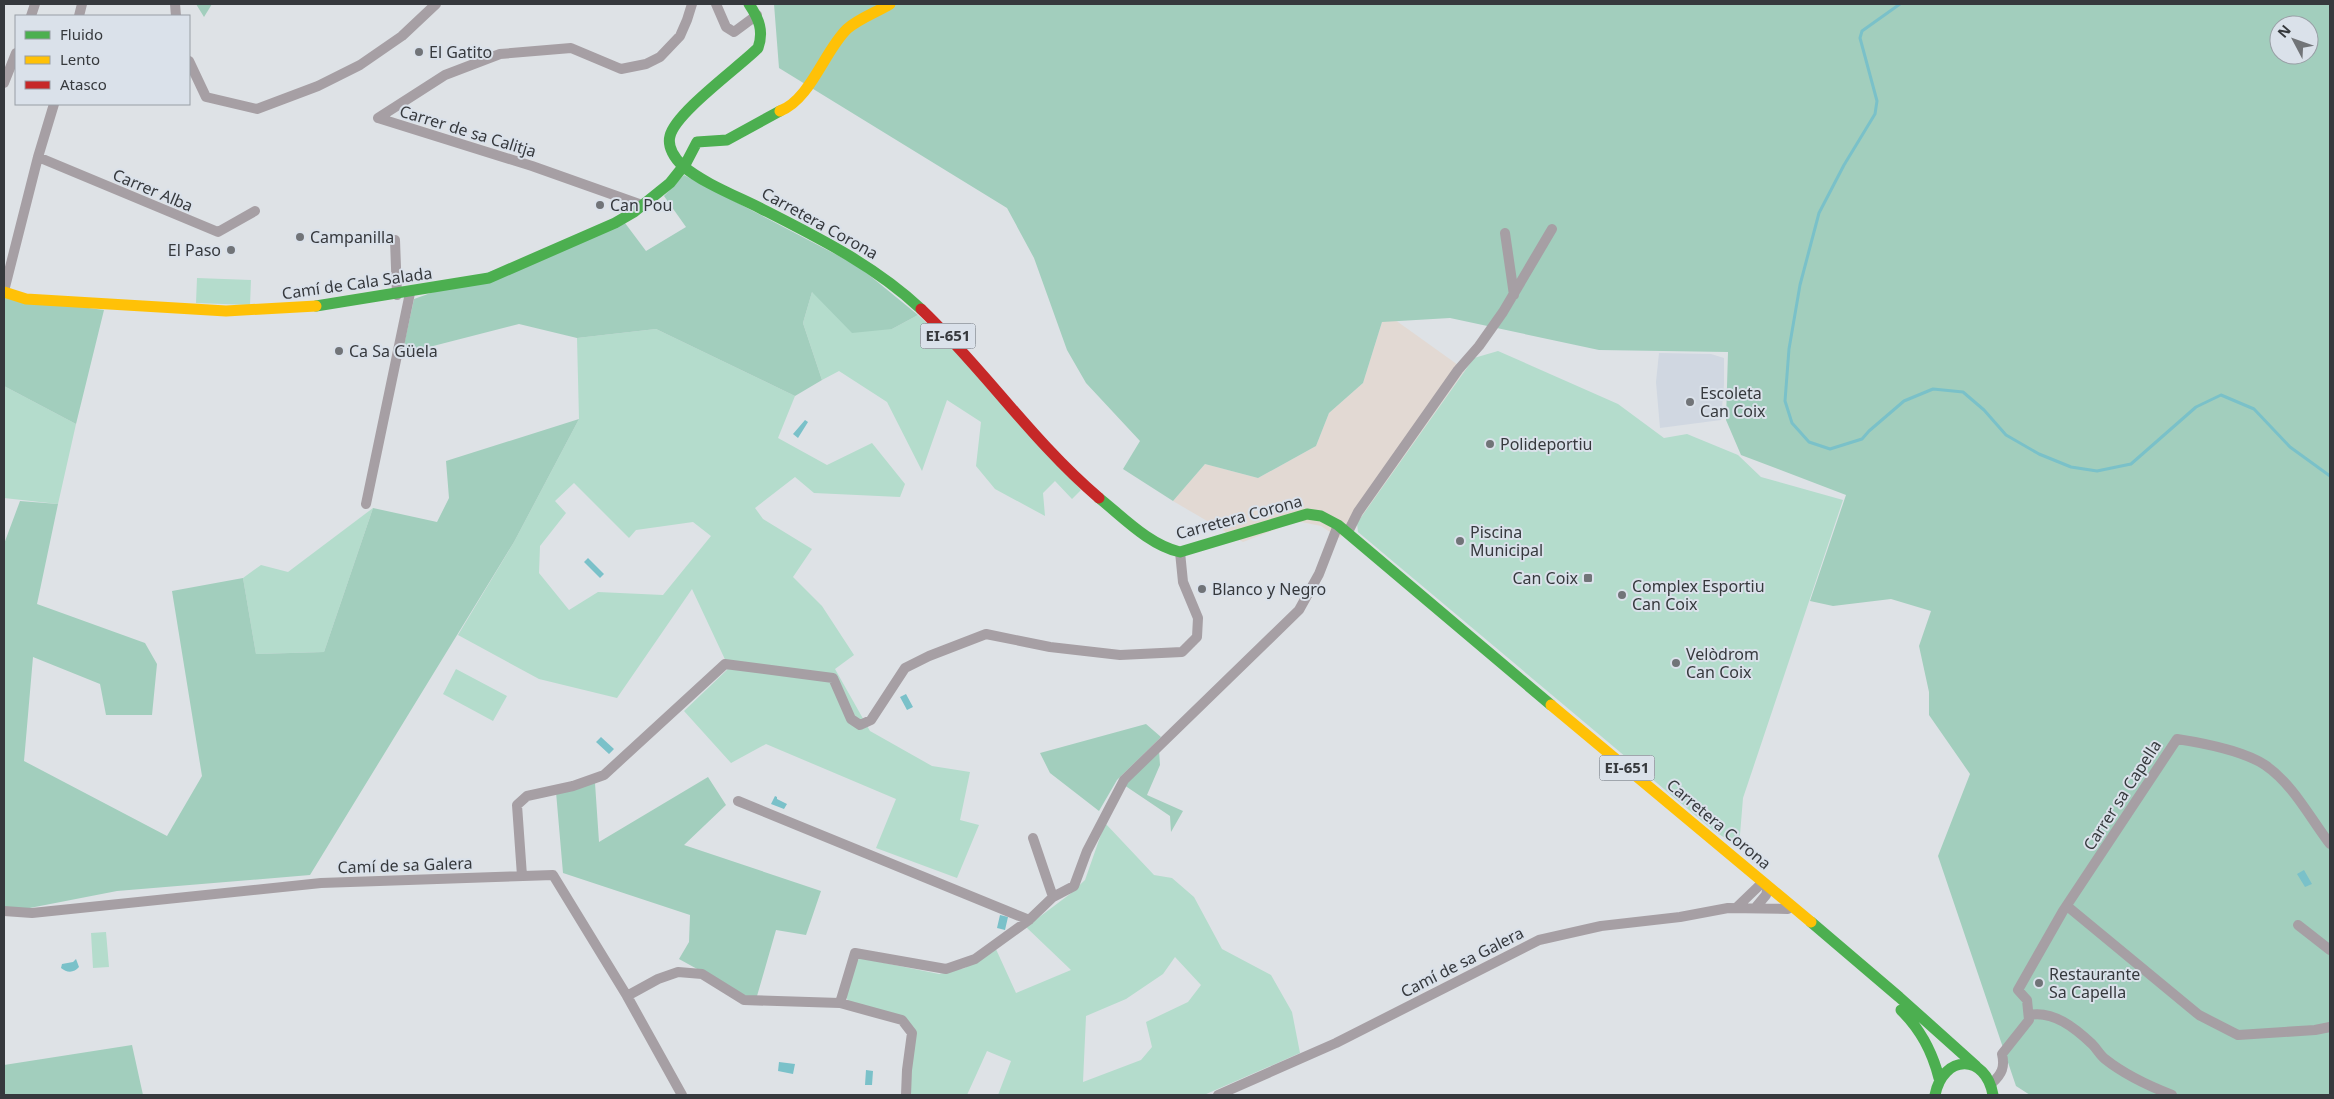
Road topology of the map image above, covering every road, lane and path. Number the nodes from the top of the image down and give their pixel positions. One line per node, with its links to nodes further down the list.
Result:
1 (436, 4): 8 (street)
2 (692, 4): 13 (street, Carrer de sa Calitja)
3 (716, 4): 6 (street)
4 (749, 4): 6 (main road, EI-651)
5 (890, 4): 12 (main road, Camí de Cala Salada)
6 (757, 15): 12 (main road, EI-651)
7 (8, 63): 9 (street)
8 (190, 63)
9 (4, 83)
10 (54, 105): 11 (street)
11 (38, 158): 14 (street, Carrer Alba); 18 (street)
12 (684, 167): 13 (main road, Camí de Cala Salada); 24 (main road, Carretera Corona / EI-651)
13 (642, 205): 19 (main road, Camí de Cala Salada)
14 (254, 211)
15 (1552, 229): 20 (street)
16 (1505, 234): 20 (street)
17 (395, 240): 21 (street)
18 (4, 291): 21 (main road, Camí de Cala Salada)
19 (410, 293): 21 (main road, Camí de Cala Salada); 22 (street)
20 (1514, 295): 23 (street)
21 (398, 296)
22 (366, 504)
23 (1343, 529): 24 (main road, Carretera Corona / EI-651); 29 (main road, Carretera Corona / EI-651); 30 (street)
24 (1180, 552): 28 (street)
25 (738, 801): 36 (street)
26 (1033, 838): 30 (street)
27 (2330, 844): 31 (street, Carrer sa Capella)
28 (522, 876): 35 (street, Camí de sa Galera); 39 (street, Camí de sa Galera)
29 (1768, 887): 32 (street); 33 (street); 34 (main road, Carretera Corona / EI-651); 43 (main road, Carretera Corona / EI-651)
30 (1053, 897): 36 (street)
31 (2067, 906): 41 (street, Carrer sa Capella); 42 (street)
32 (1736, 907): 33 (street, Camí de sa Galera); 48 (street, Camí de sa Galera)
33 (1756, 907): 34 (street, Camí de sa Galera)
34 (1788, 909): 44 (main road, Carretera Corona / EI-651)
35 (4, 911)
36 (1029, 920): 40 (street)
37 (2298, 925): 38 (street)
38 (2330, 950)
39 (627, 996): 40 (street); 46 (street, Camí de sa Galera)
40 (840, 1003): 47 (street)
41 (2029, 1015): 45 (street); 51 (street)
42 (2330, 1027)
43 (1976, 1066): 44 (main road); 45 (main road, EI-651)
44 (1939, 1078): 49 (main road, EI-651)
45 (1992, 1088): 50 (main road, EI-651)
46 (682, 1095)
47 (906, 1095)
48 (1218, 1095)
49 (1935, 1095)
50 (2004, 1095)
51 (2172, 1095)

